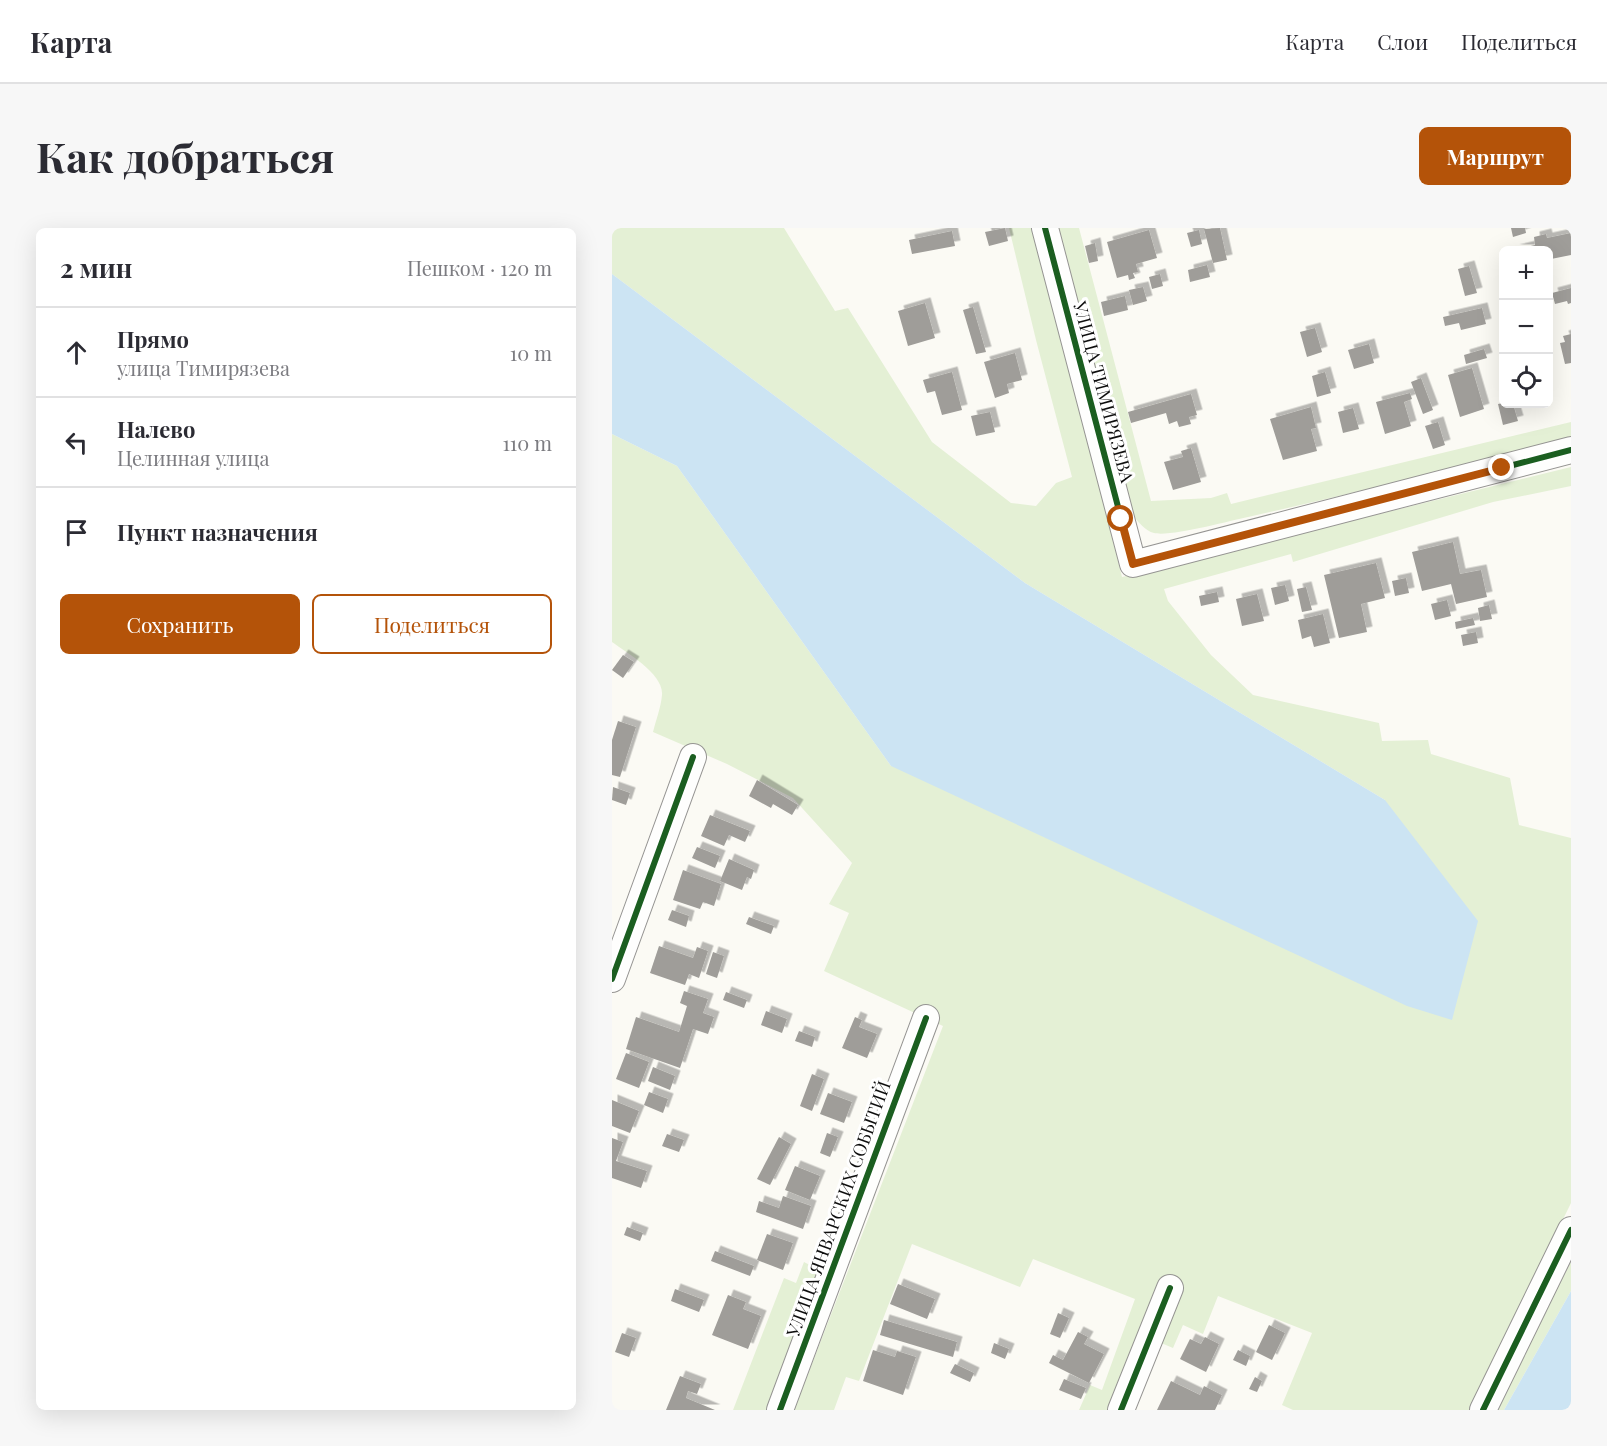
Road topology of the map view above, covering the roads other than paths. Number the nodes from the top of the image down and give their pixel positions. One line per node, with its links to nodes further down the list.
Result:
1 (1045, 228): 2 (street, УЛИЦА ТИМИРЯЗЕВА)
2 (1571, 450)
3 (693, 757): 4 (street)
4 (612, 979)
5 (926, 1018): 8 (street, УЛИЦА ЯНВАРСКИХ СОБЫТИЙ)
6 (1571, 1230): 10 (street)
7 (1170, 1288): 9 (street)
8 (780, 1410)
9 (1121, 1410)
10 (1483, 1410)

